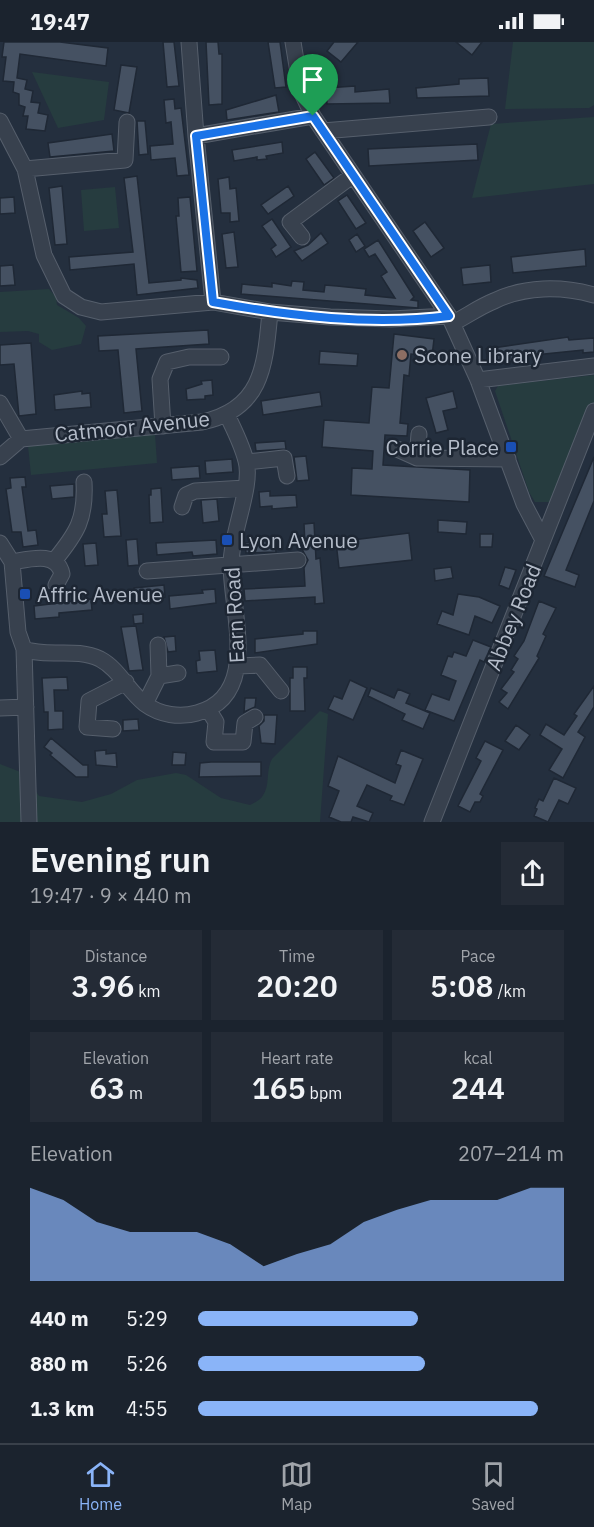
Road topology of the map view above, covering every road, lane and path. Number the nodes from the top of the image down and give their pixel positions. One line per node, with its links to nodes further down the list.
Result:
1 (189, 42): 8 (street)
2 (293, 42): 3 (street)
3 (313, 116): 7 (street); 8 (street)
4 (489, 117): 7 (street)
5 (0, 121): 9 (street)
6 (127, 122): 9 (street)
7 (323, 131): 10 (street)
8 (196, 136): 13 (street)
9 (25, 170): 13 (street)
10 (352, 176): 11 (street); 15 (street)
11 (302, 237)
12 (594, 295): 15 (street)
13 (213, 302): 14 (street)
14 (270, 312): 15 (street); 21 (street, Catmoor Avenue)
15 (451, 320): 18 (street)
16 (222, 357): 22 (street)
17 (594, 366): 18 (street)
18 (478, 380): 28 (street)
19 (0, 402): 24 (street)
20 (594, 411): 35 (street, Abbey Road)
21 (227, 415): 22 (street, Catmoor Avenue); 29 (street, Earn Road)
22 (163, 426): 24 (street, Catmoor Avenue)
23 (419, 434): 27 (street)
24 (21, 439): 26 (street)
25 (397, 449): 27 (street)
26 (0, 457)
27 (417, 458): 28 (street)
28 (508, 459): 33 (street)
29 (247, 462): 30 (street); 32 (street, Earn Road)
30 (287, 476)
31 (84, 482): 39 (street)
32 (245, 488): 34 (street); 41 (street, Earn Road)
33 (524, 504): 35 (street); 36 (street)
34 (182, 507)
35 (555, 508): 36 (street, Abbey Road)
36 (543, 540): 60 (street, Abbey Road)
37 (0, 543): 40 (street)
38 (298, 560): 41 (street)
39 (54, 561): 40 (street); 43 (street)
40 (12, 562): 44 (street)
41 (231, 563): 42 (street); 48 (street, Earn Road)
42 (147, 571)
43 (56, 585)
44 (16, 593): 45 (street); 47 (street)
45 (0, 595)
46 (158, 645): 50 (street)
47 (24, 649): 51 (street); 54 (street)
48 (238, 666): 52 (street); 56 (street, Earn Road)
49 (178, 673): 50 (street)
50 (159, 676): 53 (street)
51 (126, 682): 53 (street); 58 (street)
52 (281, 691)
53 (145, 704): 56 (street)
54 (26, 707): 55 (street); 59 (street)
55 (0, 708)
56 (208, 710): 57 (street)
57 (255, 717)
58 (113, 729)
59 (29, 822)
60 (432, 822)

